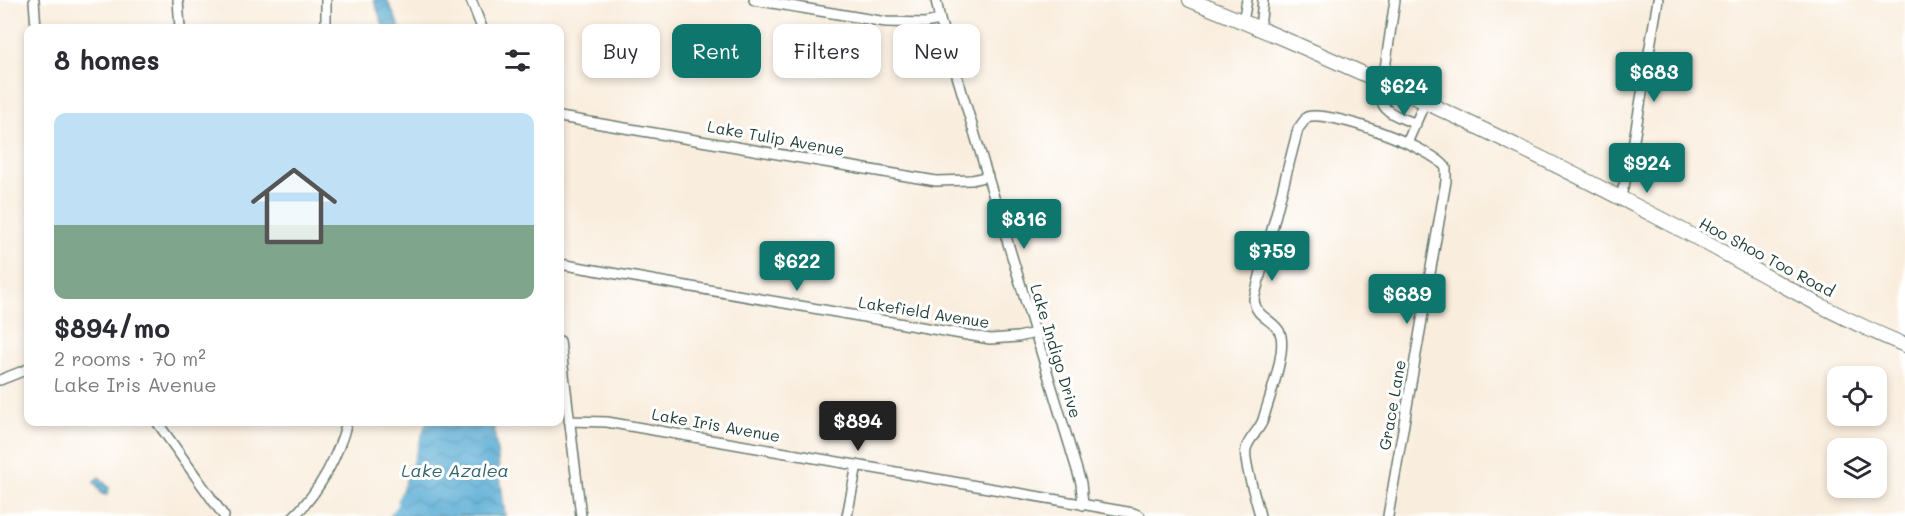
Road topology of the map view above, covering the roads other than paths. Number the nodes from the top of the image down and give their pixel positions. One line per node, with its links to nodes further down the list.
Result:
1 (34, 0): 14 (street)
2 (178, 0): 15 (street)
3 (326, 0): 16 (street)
4 (471, 0): 17 (street)
5 (754, 0): 12 (street)
6 (936, 0): 12 (street, Lake Indigo Drive)
7 (1190, 0): 13 (street, Hoo Shoo Too Road)
8 (1247, 0): 13 (street)
9 (1263, 0): 18 (street)
10 (1395, 0): 19 (street)
11 (1658, 0): 25 (street)
12 (940, 20): 24 (street, Lake Indigo Drive)
13 (1243, 21): 18 (street, Hoo Shoo Too Road)
14 (36, 24)
15 (180, 24)
16 (326, 24)
17 (480, 24)
18 (1260, 28): 19 (street, Hoo Shoo Too Road)
19 (1385, 83): 20 (street, Hoo Shoo Too Road); 22 (street)
20 (1425, 102): 22 (street); 25 (street, Hoo Shoo Too Road)
21 (564, 118): 24 (street, Lake Tulip Avenue)
22 (1416, 124): 23 (street)
23 (1407, 143): 42 (street, Grace Lane); 43 (street, Grace Lane)
24 (988, 176): 27 (street, Lake Indigo Drive)
25 (1620, 198): 28 (street, Hoo Shoo Too Road)
26 (564, 265): 27 (street, Lakefield Avenue)
27 (1035, 333): 36 (street, Lake Indigo Drive)
28 (1905, 345)
29 (24, 371): 31 (street)
30 (564, 377): 32 (street)
31 (0, 380)
32 (569, 421): 35 (street, Lake Iris Avenue); 39 (street)
33 (160, 426): 37 (street)
34 (346, 426): 38 (street)
35 (857, 465): 36 (street, Lake Iris Avenue); 40 (street)
36 (1083, 505): 41 (street, Lake Iris Avenue)
37 (224, 516)
38 (294, 516)
39 (581, 516)
40 (847, 516)
41 (1140, 516)
42 (1260, 516)
43 (1388, 516)

